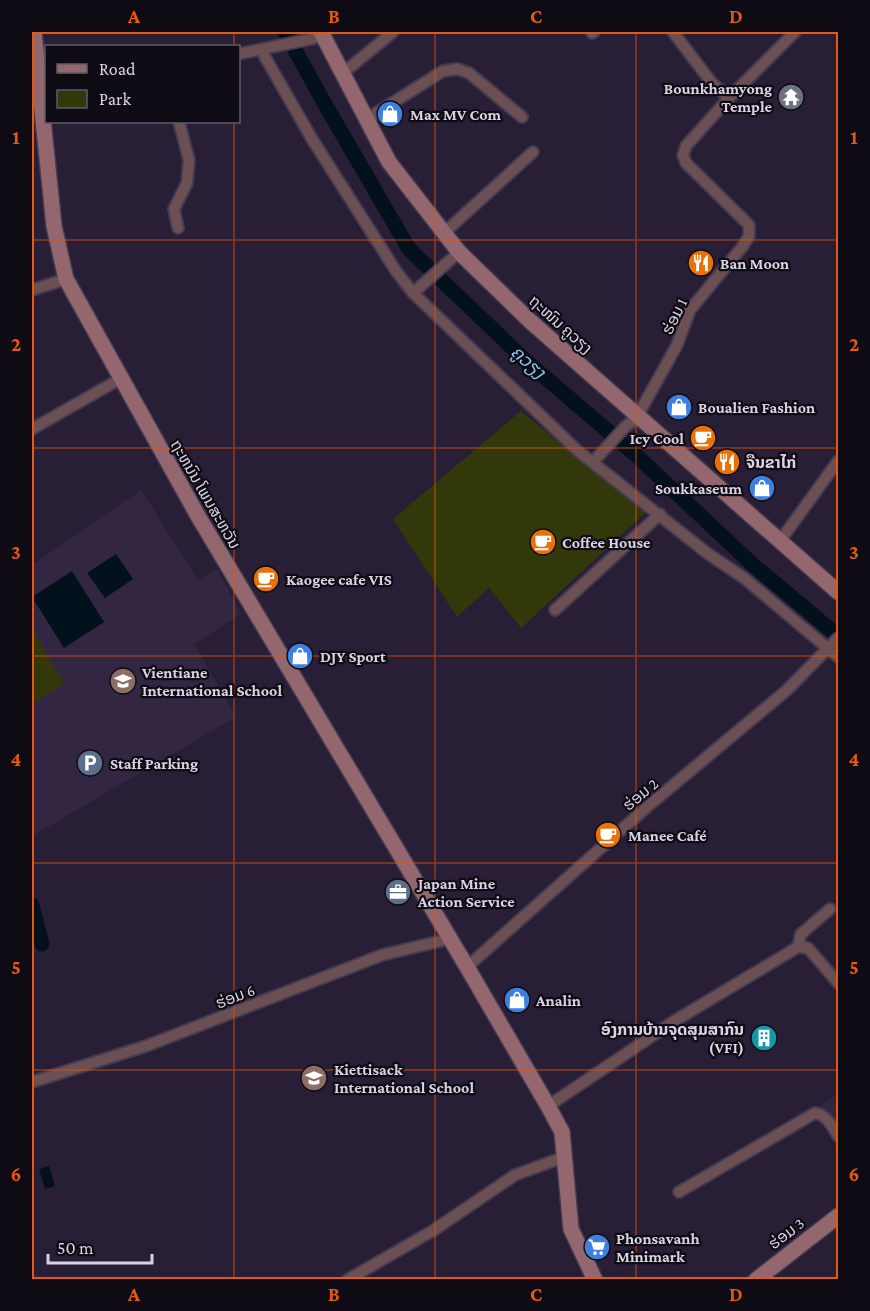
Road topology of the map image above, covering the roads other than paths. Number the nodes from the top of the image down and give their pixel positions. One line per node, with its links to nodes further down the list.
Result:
1 (34, 32): 9 (street, ຖະຫນົນ ໂພນສະຫວັນ)
2 (393, 32): 8 (street)
3 (673, 32): 10 (street)
4 (795, 32): 10 (street)
5 (318, 35): 6 (street); 8 (street, ຖະໜົນ ຄູວຽງ)
6 (264, 50): 7 (street); 20 (street)
7 (240, 54)
8 (343, 73): 12 (street, ຖະໜົນ ຄູວຽງ)
9 (39, 89): 18 (street, ຖະຫນົນ ໂພນສະຫວັນ)
10 (729, 98): 22 (street, ຮ່ອມ 1)
11 (522, 117): 12 (street)
12 (367, 119): 16 (street, ຖະໜົນ ຄູວຽງ)
13 (179, 123): 15 (street)
14 (533, 152): 16 (street)
15 (178, 228)
16 (445, 232): 17 (street, ຖະໜົນ ຄູວຽງ)
17 (454, 256): 20 (street); 22 (street, ຖະໜົນ ຄູວຽງ)
18 (66, 279): 19 (street); 21 (street, ຖະຫນົນ ໂພນສະຫວັນ)
19 (32, 290)
20 (414, 292): 24 (street)
21 (120, 379): 23 (street); 33 (street, ຖະຫນົນ ໂພນສະຫວັນ)
22 (631, 422): 24 (street, ຮ່ອມ 1); 27 (street, ຖະໜົນ ຄູວຽງ)
23 (32, 429)
24 (595, 459): 26 (street)
25 (838, 460): 27 (street)
26 (660, 514): 29 (street); 30 (street)
27 (780, 541): 28 (street, ຖະໜົນ ຄູວຽງ)
28 (838, 592)
29 (555, 610)
30 (833, 643): 31 (street); 35 (street, ຮ່ອມ 2)
31 (838, 657)
32 (830, 909): 34 (street)
33 (449, 939): 35 (street, ຖະຫນົນ ໂພນສະຫວັນ); 37 (street, ຮ່ອມ 6)
34 (798, 947): 36 (street); 38 (street)
35 (467, 967): 38 (street, ຖະຫນົນ ໂພນສະຫວັນ)
36 (838, 983)
37 (32, 1082)
38 (548, 1106): 40 (street, ຖະຫນົນ ໂພນສະຫວັນ)
39 (838, 1136): 41 (street)
40 (564, 1157): 43 (street); 44 (street, ຖະຫນົນ ໂພນສະຫວັນ)
41 (679, 1192)
42 (838, 1216): 45 (street, ຮ່ອມ 3)
43 (347, 1280)
44 (595, 1280)
45 (756, 1280)

